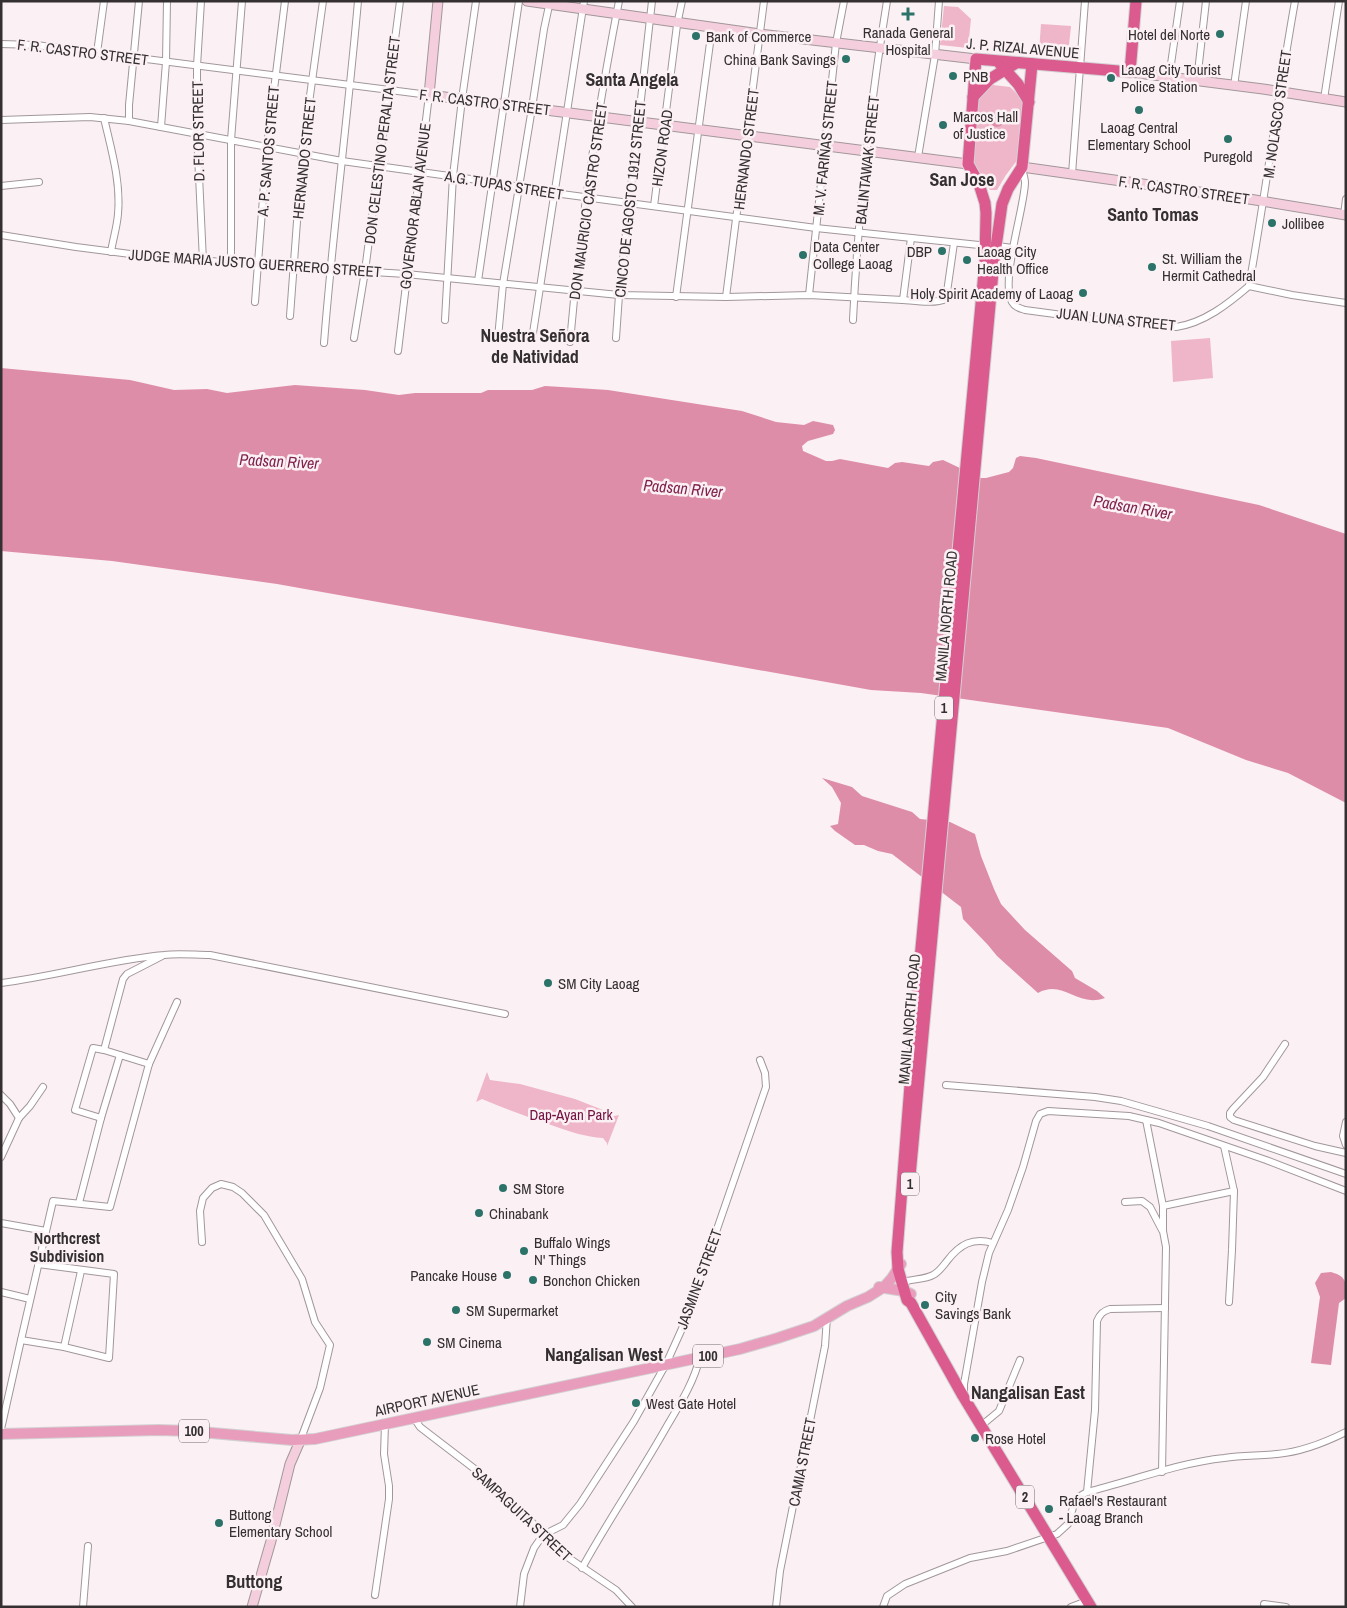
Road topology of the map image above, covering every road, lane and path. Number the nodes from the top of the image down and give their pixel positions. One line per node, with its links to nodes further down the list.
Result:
1 (104, 1): 38 (street)
2 (139, 1): 40 (street)
3 (168, 1): 42 (street)
4 (201, 1): 45 (street, D. FLOR STREET)
5 (242, 1): 47 (street)
6 (285, 1): 49 (street, A. P. SANTOS STREET)
7 (323, 1): 51 (street, HERNANDO STREET)
8 (358, 1): 53 (street)
9 (400, 1): 55 (street, DON CELESTINO PERALTA STREET)
10 (438, 1): 57 (main road, GOVERNOR ABLAN AVENUE)
11 (476, 1): 59 (street)
12 (519, 1): 63 (street)
13 (527, 1): 28 (main road, J. P. RIZAL AVENUE)
14 (619, 1): 30 (street, DON MAURICIO CASTRO STREET)
15 (652, 1): 31 (street, CINCO DE AGOSTO 1912 STREET)
16 (682, 1): 32 (street, HIZON ROAD)
17 (764, 1): 34 (street, HERNANDO STREET)
18 (844, 1): 35 (street, M. V. FARIÑAS STREET)
19 (887, 1): 37 (street, BALINTAWAK STREET)
20 (940, 1): 39 (street)
21 (1084, 1): 46 (street)
22 (1136, 1): 48 (highway)
23 (1180, 1): 50 (street)
24 (1206, 1): 52 (street)
25 (1246, 1): 54 (street)
26 (1295, 1): 56 (street, M. NOLASCO STREET)
27 (1339, 1): 60 (street)
28 (550, 3): 29 (main road, J. P. RIZAL AVENUE); 64 (street)
29 (584, 5): 30 (main road, J. P. RIZAL AVENUE); 65 (street)
30 (617, 14): 31 (main road, J. P. RIZAL AVENUE); 66 (street, DON MAURICIO CASTRO STREET)
31 (650, 19): 32 (main road, J. P. RIZAL AVENUE); 70 (street, CINCO DE AGOSTO 1912 STREET)
32 (678, 23): 33 (main road, J. P. RIZAL AVENUE); 71 (street, HIZON ROAD)
33 (712, 28): 34 (main road, J. P. RIZAL AVENUE); 73 (street)
34 (760, 34): 35 (main road, J. P. RIZAL AVENUE); 75 (street, HERNANDO STREET)
35 (836, 43): 37 (main road, J. P. RIZAL AVENUE); 77 (street, M. V. FARIÑAS STREET)
36 (1, 44): 38 (street, F. R. CASTRO STREET)
37 (880, 48): 39 (main road, J. P. RIZAL AVENUE); 79 (street, BALINTAWAK STREET)
38 (97, 53): 40 (street, F. R. CASTRO STREET)
39 (935, 54): 41 (main road, J. P. RIZAL AVENUE); 81 (street)
40 (134, 58): 42 (street, F. R. CASTRO STREET); 69 (street)
41 (976, 59): 43 (highway, J. P. RIZAL AVENUE); 58 (highway)
42 (166, 62): 45 (street, F. R. CASTRO STREET); 72 (street)
43 (1006, 64): 44 (highway, J. P. RIZAL AVENUE); 58 (highway); 61 (highway)
44 (1032, 64): 46 (highway, J. P. RIZAL AVENUE); 61 (highway, MANILA NORTH ROAD / 1)
45 (197, 66): 47 (street, F. R. CASTRO STREET); 74 (street, D. FLOR STREET)
46 (1080, 68): 48 (highway, J. P. RIZAL AVENUE); 87 (street)
47 (235, 71): 49 (street, F. R. CASTRO STREET); 76 (street)
48 (1130, 72): 50 (main road, J. P. RIZAL AVENUE)
49 (275, 75): 51 (street, F. R. CASTRO STREET); 78 (street, A. P. SANTOS STREET)
50 (1169, 78): 52 (main road, J. P. RIZAL AVENUE)
51 (312, 80): 53 (street, F. R. CASTRO STREET); 80 (street, HERNANDO STREET)
52 (1197, 81): 54 (main road, J. P. RIZAL AVENUE)
53 (351, 85): 55 (street, F. R. CASTRO STREET); 82 (street)
54 (1234, 86): 56 (main road, J. P. RIZAL AVENUE)
55 (387, 90): 57 (street, F. R. CASTRO STREET); 84 (street, DON CELESTINO PERALTA STREET)
56 (1279, 92): 60 (main road, J. P. RIZAL AVENUE); 96 (street, M. NOLASCO STREET)
57 (429, 95): 59 (main road, F. R. CASTRO STREET); 86 (street, GOVERNOR ABLAN AVENUE)
58 (973, 97): 83 (highway)
59 (462, 99): 63 (main road, F. R. CASTRO STREET); 88 (street)
60 (1324, 99): 62 (main road, J. P. RIZAL AVENUE)
61 (1029, 102): 85 (highway, MANILA NORTH ROAD / 1)
62 (1346, 102)
63 (504, 104): 64 (main road, F. R. CASTRO STREET); 90 (street)
64 (532, 108): 65 (main road, F. R. CASTRO STREET); 92 (street)
65 (566, 113): 66 (main road, F. R. CASTRO STREET); 93 (street)
66 (598, 117): 70 (main road, F. R. CASTRO STREET); 94 (street, DON MAURICIO CASTRO STREET)
67 (104, 118): 68 (street, A.G. TUPAS STREET); 69 (street, A.G. TUPAS STREET); 110 (street)
68 (1, 120)
69 (129, 121): 72 (street, A.G. TUPAS STREET)
70 (639, 122): 71 (main road, F. R. CASTRO STREET); 97 (street, CINCO DE AGOSTO 1912 STREET)
71 (665, 126): 73 (main road, F. R. CASTRO STREET); 98 (street, HIZON ROAD)
72 (160, 127): 74 (street, A.G. TUPAS STREET)
73 (698, 130): 75 (main road, F. R. CASTRO STREET); 99 (street)
74 (197, 133): 76 (street, A.G. TUPAS STREET); 111 (street, D. FLOR STREET)
75 (747, 135): 77 (main road, F. R. CASTRO STREET); 101 (street, HERNANDO STREET)
76 (231, 140): 78 (street, A.G. TUPAS STREET); 112 (street)
77 (826, 144): 79 (main road, F. R. CASTRO STREET); 102 (street, M. V. FARIÑAS STREET)
78 (267, 146): 80 (street, A.G. TUPAS STREET); 113 (street, A. P. SANTOS STREET)
79 (868, 150): 81 (main road, F. R. CASTRO STREET); 103 (street, BALINTAWAK STREET)
80 (302, 154): 82 (street, A.G. TUPAS STREET); 114 (street, HERNANDO STREET)
81 (918, 157): 83 (main road, F. R. CASTRO STREET)
82 (342, 161): 84 (street, A.G. TUPAS STREET); 115 (street)
83 (968, 164): 132 (highway, MANILA NORTH ROAD / 1)
84 (378, 167): 86 (street, A.G. TUPAS STREET); 116 (street, DON CELESTINO PERALTA STREET)
85 (1022, 167): 87 (main road, F. R. CASTRO STREET); 109 (street, JUAN LUNA STREET); 132 (highway, MANILA NORTH ROAD / 1)
86 (420, 173): 88 (street, A.G. TUPAS STREET); 117 (street, GOVERNOR ABLAN AVENUE)
87 (1072, 174): 96 (main road, F. R. CASTRO STREET)
88 (453, 176): 90 (street, A.G. TUPAS STREET); 118 (street)
89 (39, 182): 91 (street)
90 (492, 182): 92 (street, A.G. TUPAS STREET); 119 (street)
91 (1, 186)
92 (518, 187): 93 (street, A.G. TUPAS STREET); 120 (street)
93 (554, 193): 94 (street, A.G. TUPAS STREET); 122 (street)
94 (587, 197): 97 (street, A.G. TUPAS STREET); 123 (street, DON MAURICIO CASTRO STREET)
95 (1346, 199): 100 (street)
96 (1264, 201): 100 (main road, F. R. CASTRO STREET); 121 (street, M. NOLASCO STREET)
97 (629, 203): 98 (street, A.G. TUPAS STREET); 124 (street, CINCO DE AGOSTO 1912 STREET)
98 (654, 206): 99 (street, A.G. TUPAS STREET)
99 (687, 211): 101 (street, A.G. TUPAS STREET); 126 (street)
100 (1345, 215)
101 (737, 218): 102 (street, A.G. TUPAS STREET); 128 (street, HERNANDO STREET)
102 (816, 228): 103 (street, A.G. TUPAS STREET); 125 (street, M. V. FARIÑAS STREET)
103 (859, 232): 105 (street, A.G. TUPAS STREET); 127 (street, BALINTAWAK STREET)
104 (1, 235): 110 (street, JUDGE MARIA JUSTO GUERRERO STREET)
105 (911, 238): 106 (street, A.G. TUPAS STREET); 129 (street)
106 (954, 243): 107 (street, A.G. TUPAS STREET); 129 (street)
107 (980, 245)
108 (997, 246): 109 (street)
109 (1013, 248): 121 (street, JUAN LUNA STREET)
110 (111, 252): 111 (street, JUDGE MARIA JUSTO GUERRERO STREET)
111 (203, 261): 112 (street, JUDGE MARIA JUSTO GUERRERO STREET)
112 (231, 263): 113 (street, JUDGE MARIA JUSTO GUERRERO STREET)
113 (258, 265): 114 (street, JUDGE MARIA JUSTO GUERRERO STREET); 130 (street, A. P. SANTOS STREET)
114 (294, 267): 115 (street, JUDGE MARIA JUSTO GUERRERO STREET); 133 (street, HERNANDO STREET)
115 (330, 269): 116 (street, JUDGE MARIA JUSTO GUERRERO STREET); 141 (street)
116 (364, 272): 117 (street, JUDGE MARIA JUSTO GUERRERO STREET); 137 (street, DON CELESTINO PERALTA STREET)
117 (406, 274): 118 (street, JUDGE MARIA JUSTO GUERRERO STREET); 142 (street, GOVERNOR ABLAN AVENUE)
118 (447, 279): 119 (street, JUDGE MARIA JUSTO GUERRERO STREET); 134 (street)
119 (478, 281): 120 (street, JUDGE MARIA JUSTO GUERRERO STREET)
120 (502, 284): 122 (street, JUDGE MARIA JUSTO GUERRERO STREET); 138 (street)
121 (1248, 286): 131 (street)
122 (540, 288): 123 (street, JUDGE MARIA JUSTO GUERRERO STREET); 136 (street)
123 (575, 292): 124 (street, JUDGE MARIA JUSTO GUERRERO STREET); 140 (street, DON MAURICIO CASTRO STREET)
124 (619, 295): 126 (street, JUDGE MARIA JUSTO GUERRERO STREET); 139 (street, CINCO DE AGOSTO 1912 STREET)
125 (809, 295): 127 (street, JUDGE MARIA JUSTO GUERRERO STREET); 128 (street, JUDGE MARIA JUSTO GUERRERO STREET)
126 (676, 296): 128 (street, JUDGE MARIA JUSTO GUERRERO STREET)
127 (854, 296): 129 (street, JUDGE MARIA JUSTO GUERRERO STREET); 135 (street, BALINTAWAK STREET)
128 (726, 297)
129 (903, 300)
130 (255, 302)
131 (1346, 303)
132 (985, 310): 174 (highway, MANILA NORTH ROAD / 1)
133 (290, 316)
134 (445, 320)
135 (853, 320)
136 (533, 333)
137 (354, 338)
138 (498, 338)
139 (616, 338)
140 (570, 342)
141 (324, 344)
142 (398, 351)
143 (167, 954): 144 (street); 146 (street); 148 (street)
144 (1, 983)
145 (177, 1002): 151 (street)
146 (505, 1014)
147 (1285, 1044): 161 (street)
148 (104, 1050): 149 (street); 156 (street)
149 (120, 1055): 151 (street); 156 (street)
150 (760, 1060): 189 (street, JASMINE STREET)
151 (150, 1064): 167 (street)
152 (946, 1085): 163 (street)
153 (43, 1087): 155 (street)
154 (1, 1095): 155 (street)
155 (19, 1118): 162 (street)
156 (101, 1118): 167 (street)
157 (1146, 1120): 160 (street); 168 (street); 173 (street)
158 (1346, 1122): 159 (street)
159 (1346, 1145)
160 (1224, 1146): 164 (street); 165 (street)
161 (1346, 1153)
162 (1, 1156)
163 (1346, 1174)
164 (1234, 1191): 168 (street); 181 (street)
165 (1346, 1191)
166 (1125, 1202): 171 (street)
167 (78, 1203): 170 (street)
168 (1163, 1206): 171 (street)
169 (1, 1223): 170 (street)
170 (46, 1231): 175 (street)
171 (1163, 1231): 183 (street)
172 (202, 1242): 197 (street)
173 (994, 1243): 179 (street); 190 (street)
174 (899, 1261): 177 (main road, AIRPORT AVENUE / 100); 177 (main road, AIRPORT AVENUE / 100); 179 (highway, MANILA NORTH ROAD / 2)
175 (38, 1264): 176 (street); 180 (street)
176 (81, 1271): 186 (street); 186 (street)
177 (880, 1288): 179 (main road); 182 (main road, AIRPORT AVENUE / 100); 182 (main road, AIRPORT AVENUE / 100)
178 (1, 1292): 180 (street)
179 (907, 1293): 190 (highway, MANILA NORTH ROAD / 2)
180 (30, 1299): 185 (street)
181 (1228, 1302)
182 (847, 1306): 184 (main road, AIRPORT AVENUE / 100)
183 (1165, 1308): 198 (street); 199 (street)
184 (828, 1318): 187 (main road, AIRPORT AVENUE / 100); 211 (street, CAMIA STREET)
185 (21, 1340): 186 (street); 194 (street)
186 (64, 1347)
187 (700, 1357): 189 (main road, AIRPORT AVENUE / 100); 203 (street)
188 (1020, 1360): 193 (street)
189 (666, 1364): 191 (main road, AIRPORT AVENUE / 100); 200 (street, JASMINE STREET)
190 (963, 1396): 193 (highway, MANILA NORTH ROAD / 2)
191 (414, 1418): 192 (main road, AIRPORT AVENUE / 100); 200 (street, SAMPAGUITA STREET)
192 (385, 1424): 197 (main road, AIRPORT AVENUE / 100); 204 (street)
193 (982, 1425): 201 (highway, MANILA NORTH ROAD / 2)
194 (1, 1429)
195 (1346, 1432): 198 (street)
196 (1, 1434): 197 (main road, AIRPORT AVENUE / 100)
197 (300, 1440): 208 (main road)
198 (1162, 1472): 199 (street)
199 (1087, 1492): 201 (street)
200 (543, 1535): 203 (street, SAMPAGUITA STREET); 209 (street)
201 (1049, 1537): 205 (highway, MANILA NORTH ROAD / 2); 212 (street)
202 (88, 1546): 207 (street)
203 (582, 1568): 210 (street, SAMPAGUITA STREET)
204 (375, 1595)
205 (1089, 1604): 213 (street)
206 (1264, 1604): 214 (street)
207 (83, 1607)
208 (252, 1607)
209 (520, 1607)
210 (632, 1607)
211 (776, 1607)
212 (883, 1607)
213 (1071, 1607)
214 (1286, 1607)

